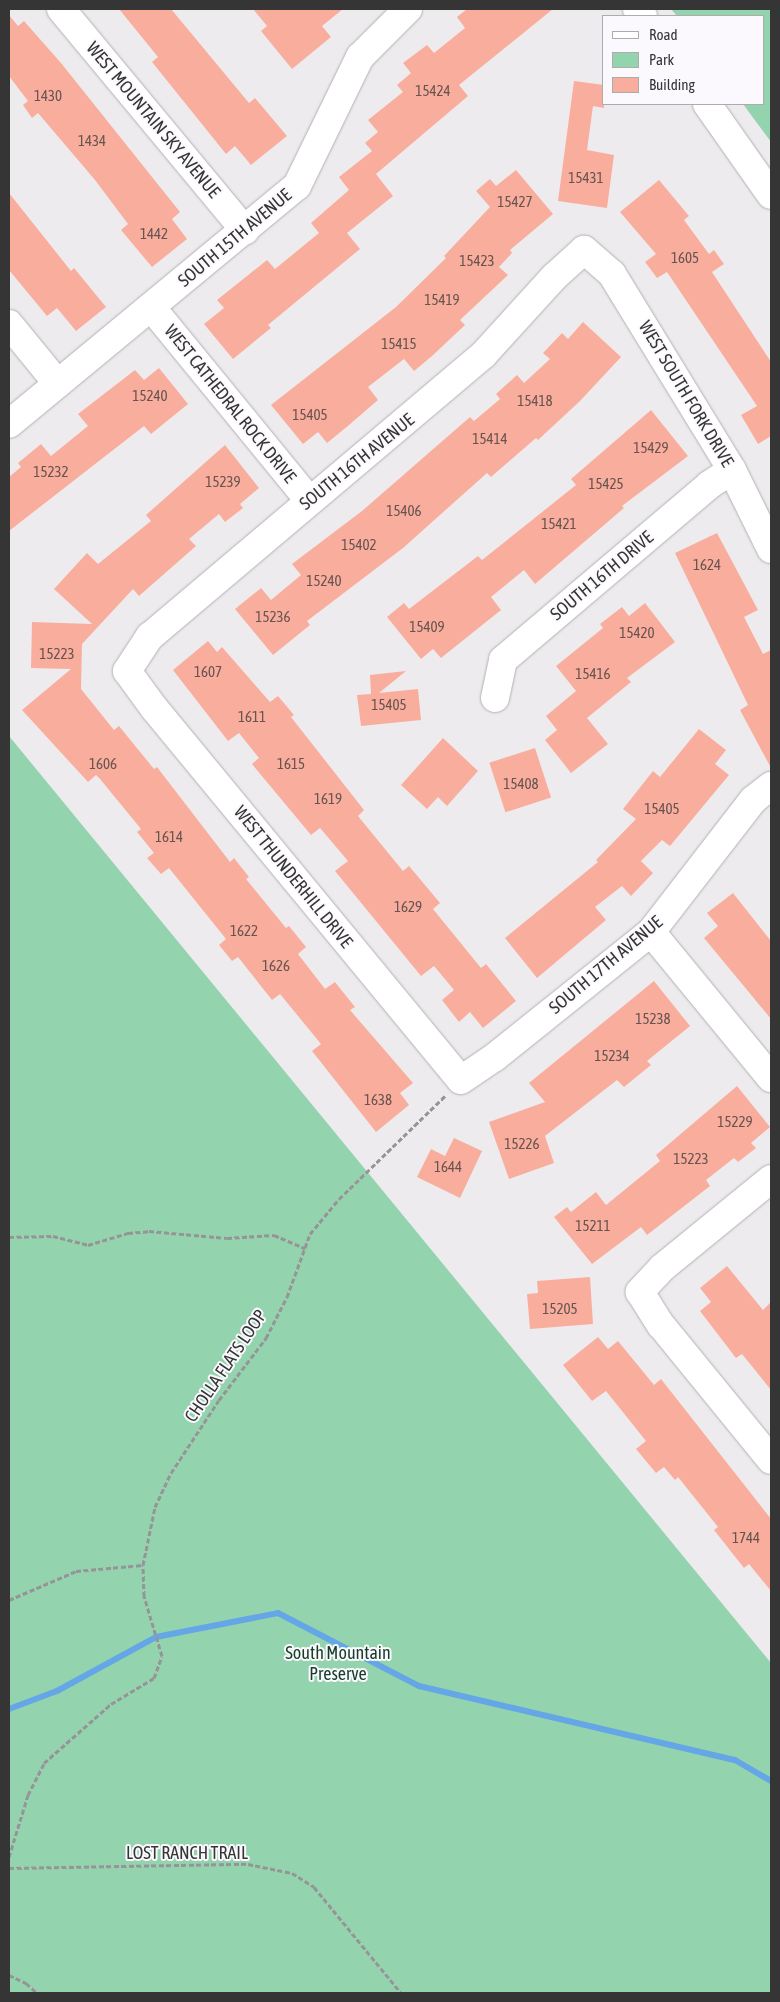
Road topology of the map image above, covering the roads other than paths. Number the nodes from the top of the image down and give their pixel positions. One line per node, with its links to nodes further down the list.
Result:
1 (61, 9): 5 (street, WEST MOUNTAIN SKY AVENUE)
2 (391, 14): 5 (street, SOUTH 15TH AVENUE)
3 (708, 105): 4 (street)
4 (771, 195)
5 (245, 231): 7 (street, SOUTH 15TH AVENUE)
6 (584, 250): 11 (street, WEST SOUTH FORK DRIVE); 12 (street, SOUTH 16TH AVENUE)
7 (151, 307): 9 (street, SOUTH 15TH AVENUE); 12 (street, WEST CATHEDRAL ROCK DRIVE)
8 (9, 324): 9 (street)
9 (58, 384): 10 (street, SOUTH 15TH AVENUE)
10 (9, 424)
11 (732, 470): 13 (street, WEST SOUTH FORK DRIVE); 15 (street, SOUTH 16TH DRIVE)
12 (310, 500): 14 (street, SOUTH 16TH AVENUE)
13 (771, 549)
14 (127, 671): 19 (street, WEST THUNDERHILL DRIVE)
15 (495, 698)
16 (771, 786): 17 (street, SOUTH 17TH AVENUE)
17 (651, 932): 18 (street); 19 (street, SOUTH 17TH AVENUE)
18 (771, 1078)
19 (461, 1080)
20 (771, 1179): 21 (street)
21 (771, 1460)

